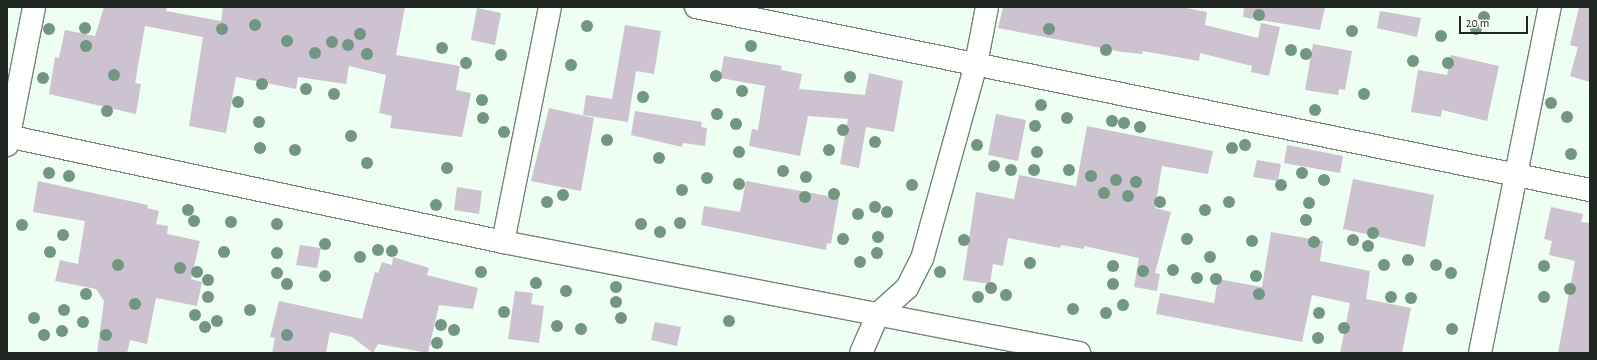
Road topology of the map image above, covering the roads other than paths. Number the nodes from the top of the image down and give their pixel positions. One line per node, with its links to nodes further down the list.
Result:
1 (34, 7): 7 (street)
2 (550, 7): 10 (street)
3 (696, 7): 6 (street)
4 (987, 7): 6 (street)
5 (1550, 7): 8 (street)
6 (976, 64): 8 (street); 11 (street)
7 (8, 139): 10 (street)
8 (1518, 175): 9 (street); 14 (street)
9 (1590, 190)
10 (503, 242): 11 (street)
11 (878, 314): 12 (street); 13 (street)
12 (861, 353)
13 (1079, 353)
14 (1480, 353)

